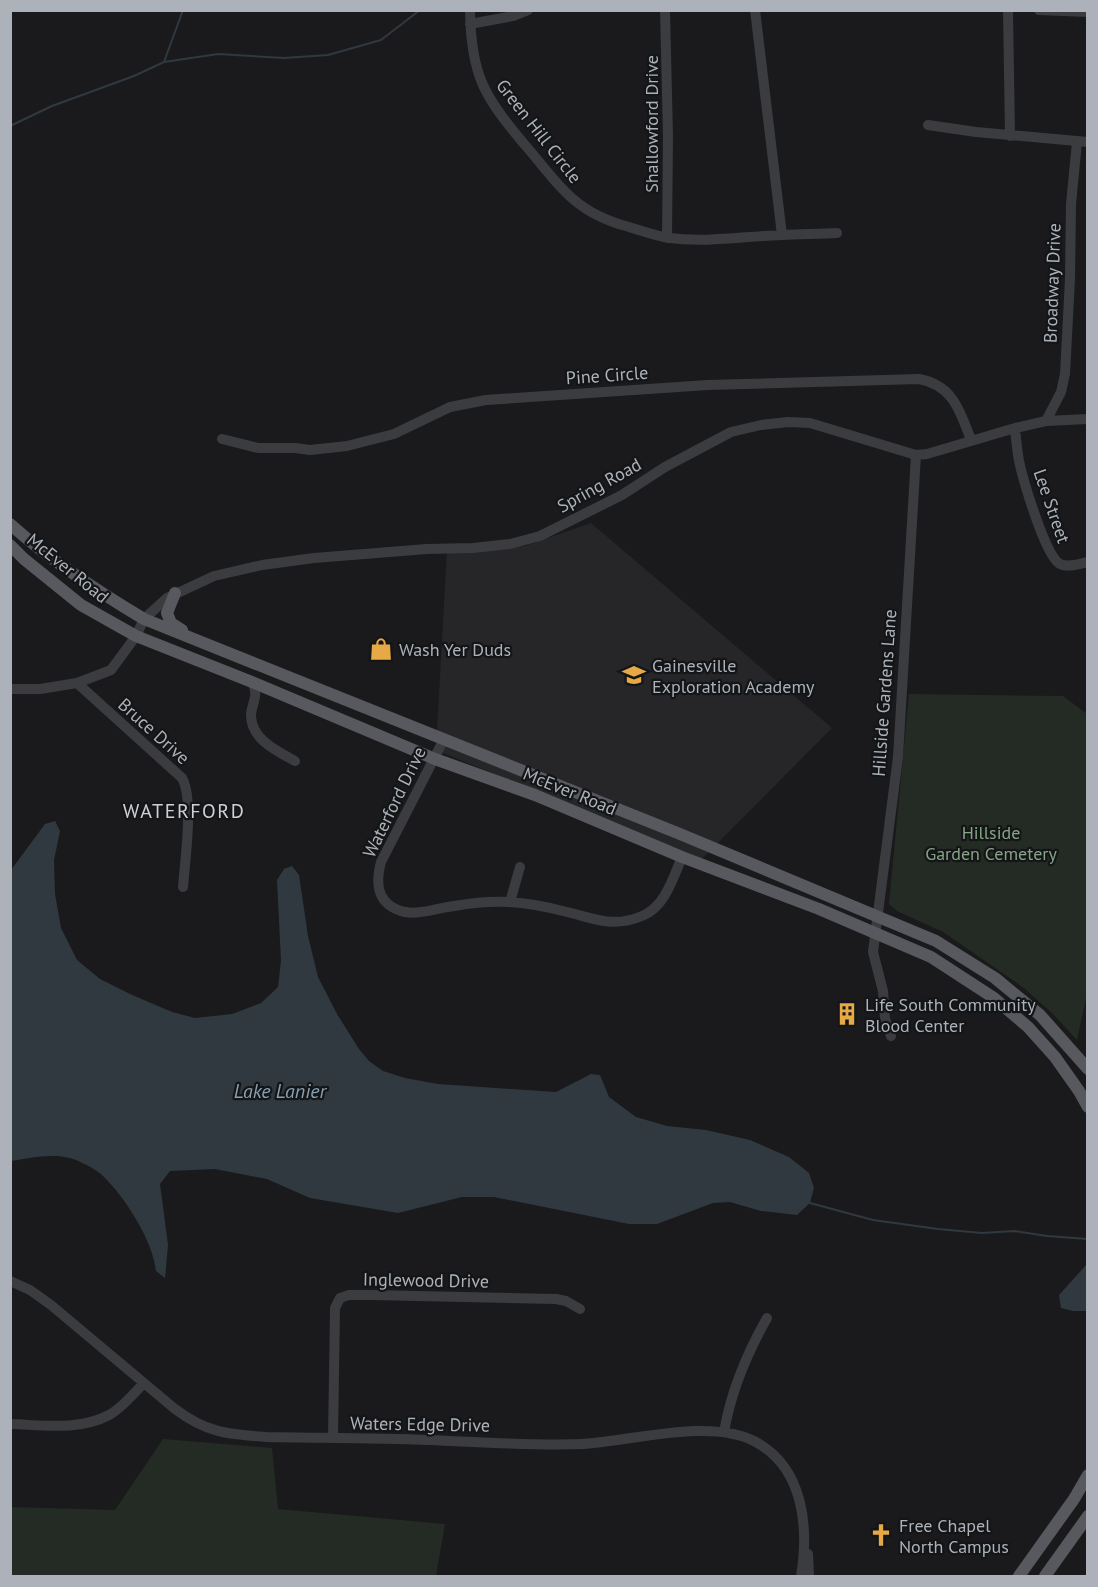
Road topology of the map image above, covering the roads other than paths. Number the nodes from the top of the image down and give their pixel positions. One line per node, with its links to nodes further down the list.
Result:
1 (470, 10): 8 (street, Green Hill Circle)
2 (528, 10): 8 (street)
3 (665, 10): 14 (street, Shallowford Drive)
4 (755, 10): 13 (street)
5 (1008, 10): 10 (street)
6 (1039, 10): 7 (street)
7 (1088, 12)
8 (470, 24): 14 (street, Green Hill Circle)
9 (928, 125): 10 (street)
10 (1010, 136): 11 (street)
11 (1082, 142): 16 (street, Broadway Drive)
12 (837, 233): 13 (street, Green Hill Circle)
13 (782, 235): 14 (street, Green Hill Circle)
14 (667, 238)
15 (1088, 419): 16 (street, Spring Road)
16 (1046, 421): 17 (street, Spring Road)
17 (1015, 428): 19 (street, Spring Road); 23 (street, Lee Street)
18 (222, 439): 19 (street, Pine Circle)
19 (971, 440): 20 (street, Spring Road)
20 (916, 455): 24 (street, Spring Road); 38 (street, Hillside Gardens Lane)
21 (10, 524): 25 (main road, McEver Road)
22 (10, 545): 26 (main road, McEver Road)
23 (1088, 562)
24 (175, 593): 25 (street, Spring Road); 27 (main road)
25 (144, 619): 26 (street, Spring Road); 27 (main road, McEver Road)
26 (136, 636): 28 (main road, McEver Road); 29 (street, Spring Road)
27 (239, 658): 31 (main road, McEver Road)
28 (252, 682): 32 (main road, McEver Road); 33 (street)
29 (77, 683): 30 (street, Spring Road); 36 (street, Bruce Drive)
30 (10, 689)
31 (444, 739): 32 (street, Waterford Drive); 38 (main road, McEver Road)
32 (435, 759): 34 (main road, McEver Road); 37 (street, Waterford Drive)
33 (295, 761)
34 (682, 857): 37 (street, Waterford Drive); 39 (main road, McEver Road)
35 (520, 867): 37 (street)
36 (183, 887)
37 (510, 902)
38 (876, 917): 39 (street, Hillside Gardens Lane); 41 (main road, McEver Road)
39 (874, 933): 40 (street, Hillside Gardens Lane); 42 (main road, McEver Road)
40 (891, 1036)
41 (1088, 1070)
42 (1083, 1089): 43 (main road, McEver Road)
43 (1088, 1107)
44 (10, 1281): 47 (street, Waters Edge Drive)
45 (580, 1309): 50 (street, Inglewood Drive)
46 (767, 1318): 49 (street)
47 (144, 1383): 48 (street); 50 (street, Waters Edge Drive)
48 (10, 1424)
49 (724, 1432): 50 (street, Waters Edge Drive); 53 (street, Waters Edge Drive)
50 (333, 1438)
51 (1088, 1475): 56 (main road)
52 (1088, 1516): 57 (main road)
53 (804, 1546): 54 (street, Waters Edge Drive); 55 (street, Waters Edge Drive)
54 (801, 1576)
55 (809, 1576)
56 (1019, 1576)
57 (1045, 1576)

